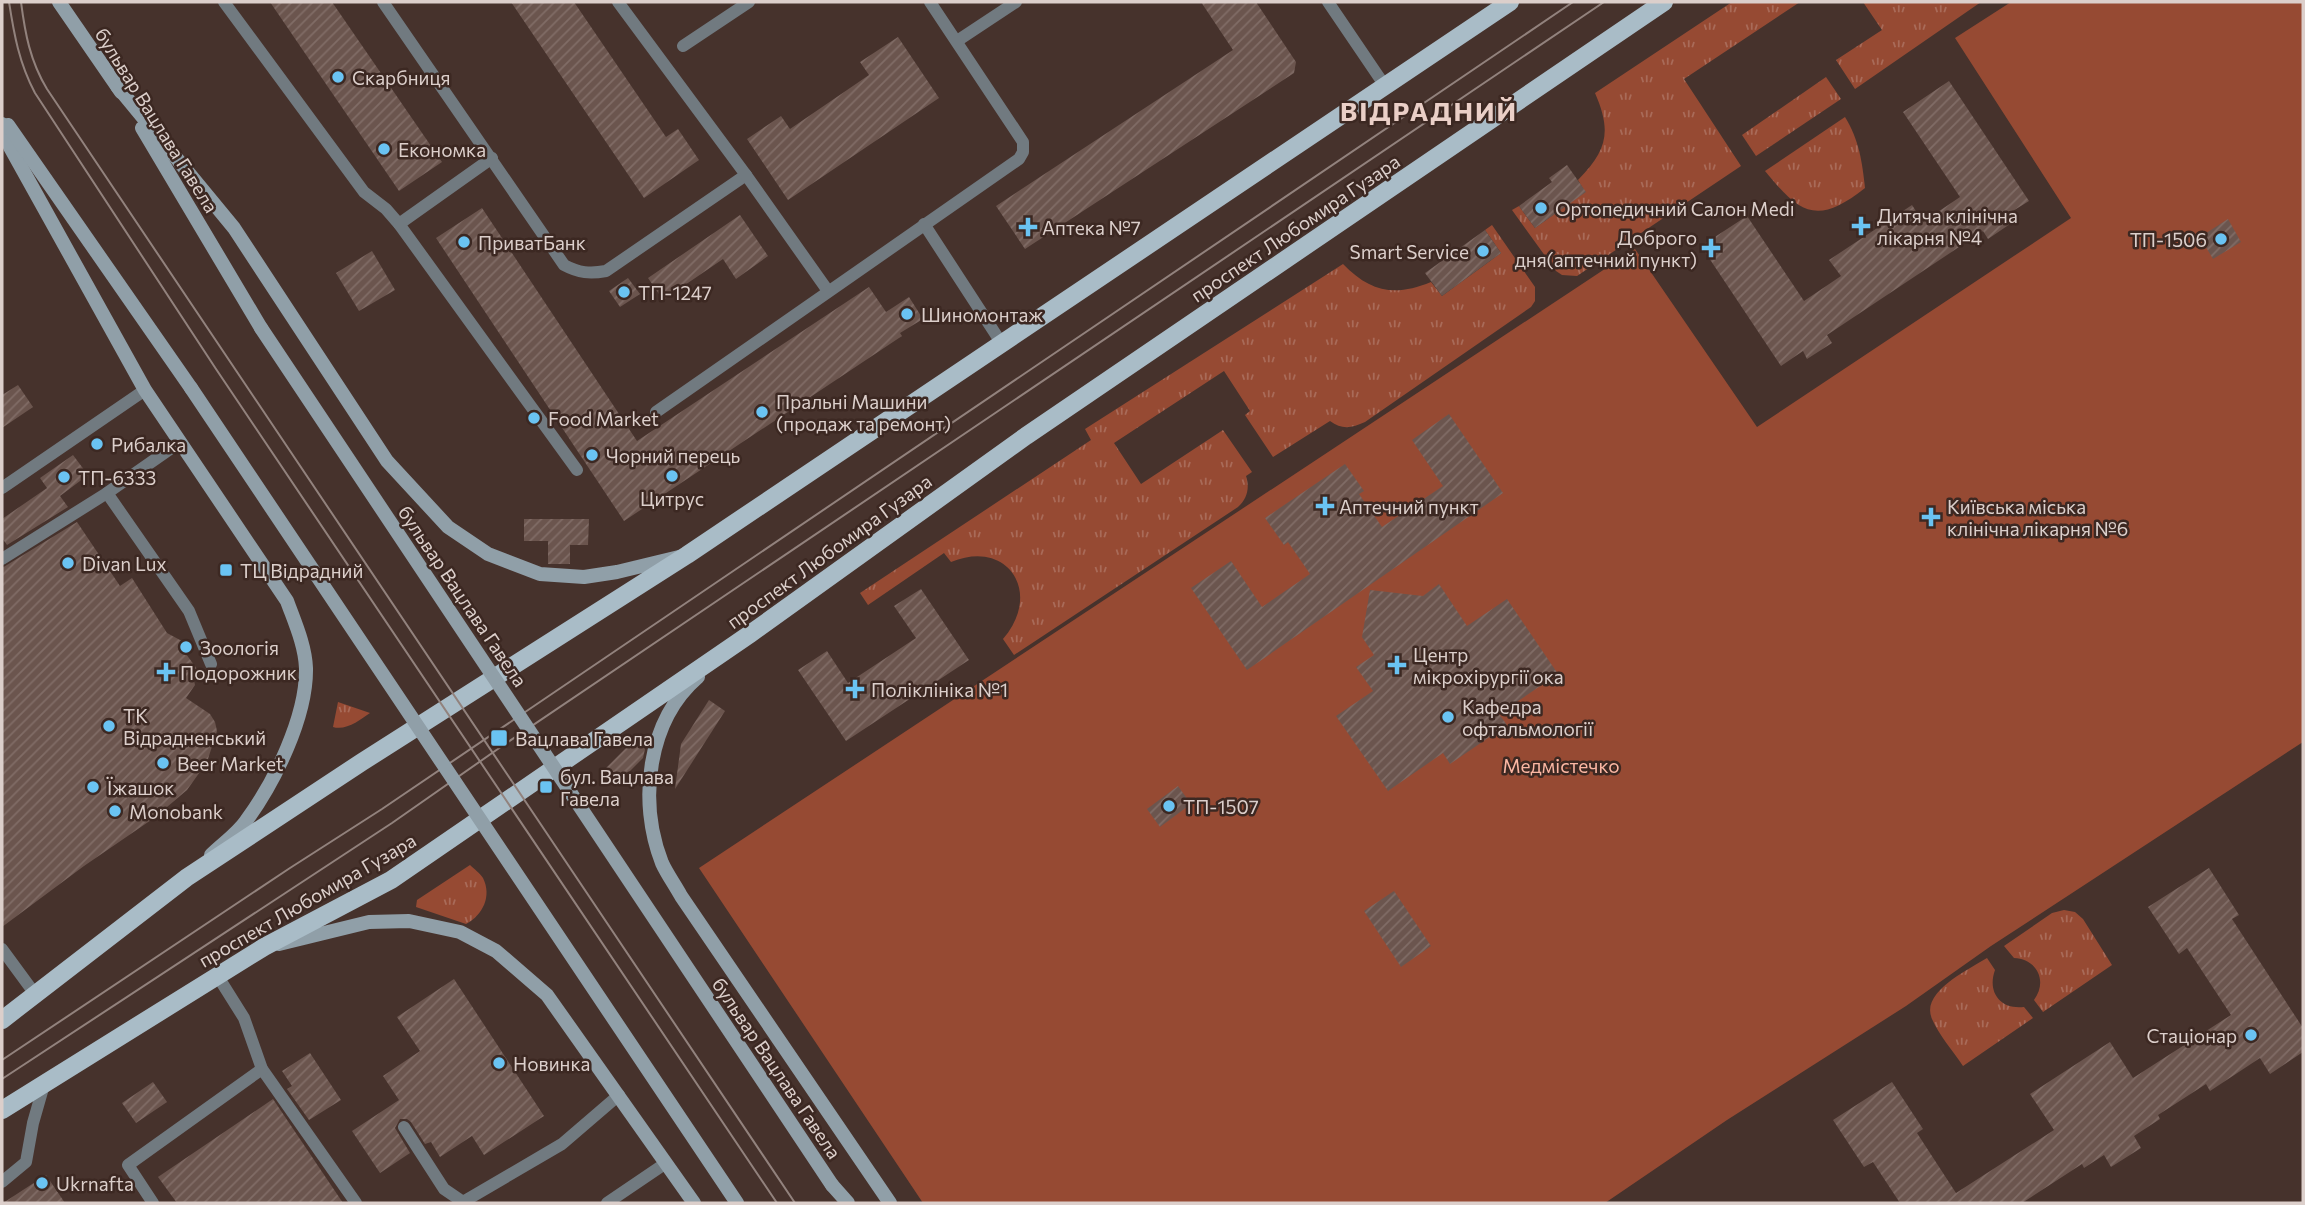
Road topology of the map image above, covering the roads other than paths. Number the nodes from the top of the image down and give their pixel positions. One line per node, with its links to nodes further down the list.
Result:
1 (59, 2): 13 (main road, бульвар Вацлава Гавела)
2 (224, 2): 19 (lane)
3 (383, 2): 17 (lane)
4 (618, 2): 18 (lane)
5 (749, 2): 12 (lane)
6 (930, 2): 11 (lane)
7 (1016, 2): 11 (lane)
8 (1328, 2): 14 (lane)
9 (1510, 2): 14 (main road)
10 (1664, 2): 31 (main road, проспект Любомира Гузара)
11 (957, 41): 20 (lane)
12 (683, 46)
13 (117, 86): 29 (main road); 51 (main road, бульвар Вацлава Гавела, bridge)
14 (1385, 86): 22 (main road)
15 (2, 116): 50 (main road, bridge)
16 (2, 124): 23 (main road)
17 (492, 158): 18 (lane); 19 (lane)
18 (746, 175): 21 (lane)
19 (399, 224): 26 (lane)
20 (924, 225): 21 (lane); 22 (lane)
21 (828, 291): 24 (lane)
22 (1002, 344): 29 (main road)
23 (145, 390): 25 (main road); 27 (lane)
24 (656, 412)
25 (180, 442): 28 (lane); 33 (main road)
26 (577, 470)
27 (2, 488)
28 (107, 494): 30 (lane); 32 (lane)
29 (687, 555): 33 (main road)
30 (2, 559)
31 (750, 634): 34 (main road, проспект Любомира Гузара); 52 (main road)
32 (211, 664)
33 (186, 878): 37 (main road)
34 (264, 947): 36 (main road, проспект Любомира Гузара); 41 (main road)
35 (2, 948): 37 (lane)
36 (218, 975): 39 (lane); 40 (main road, проспект Любомира Гузара)
37 (35, 994): 38 (main road)
38 (2, 1020)
39 (262, 1069): 46 (lane); 47 (lane)
40 (45, 1081): 42 (main road, проспект Любомира Гузара); 45 (lane)
41 (620, 1095): 43 (lane); 44 (main road)
42 (2, 1110)
43 (404, 1127)
44 (666, 1163): 48 (lane); 49 (main road)
45 (2, 1182)
46 (153, 1203)
47 (356, 1203)
48 (607, 1203)
49 (694, 1203)
50 (737, 1203)
51 (848, 1203)
52 (890, 1203)

